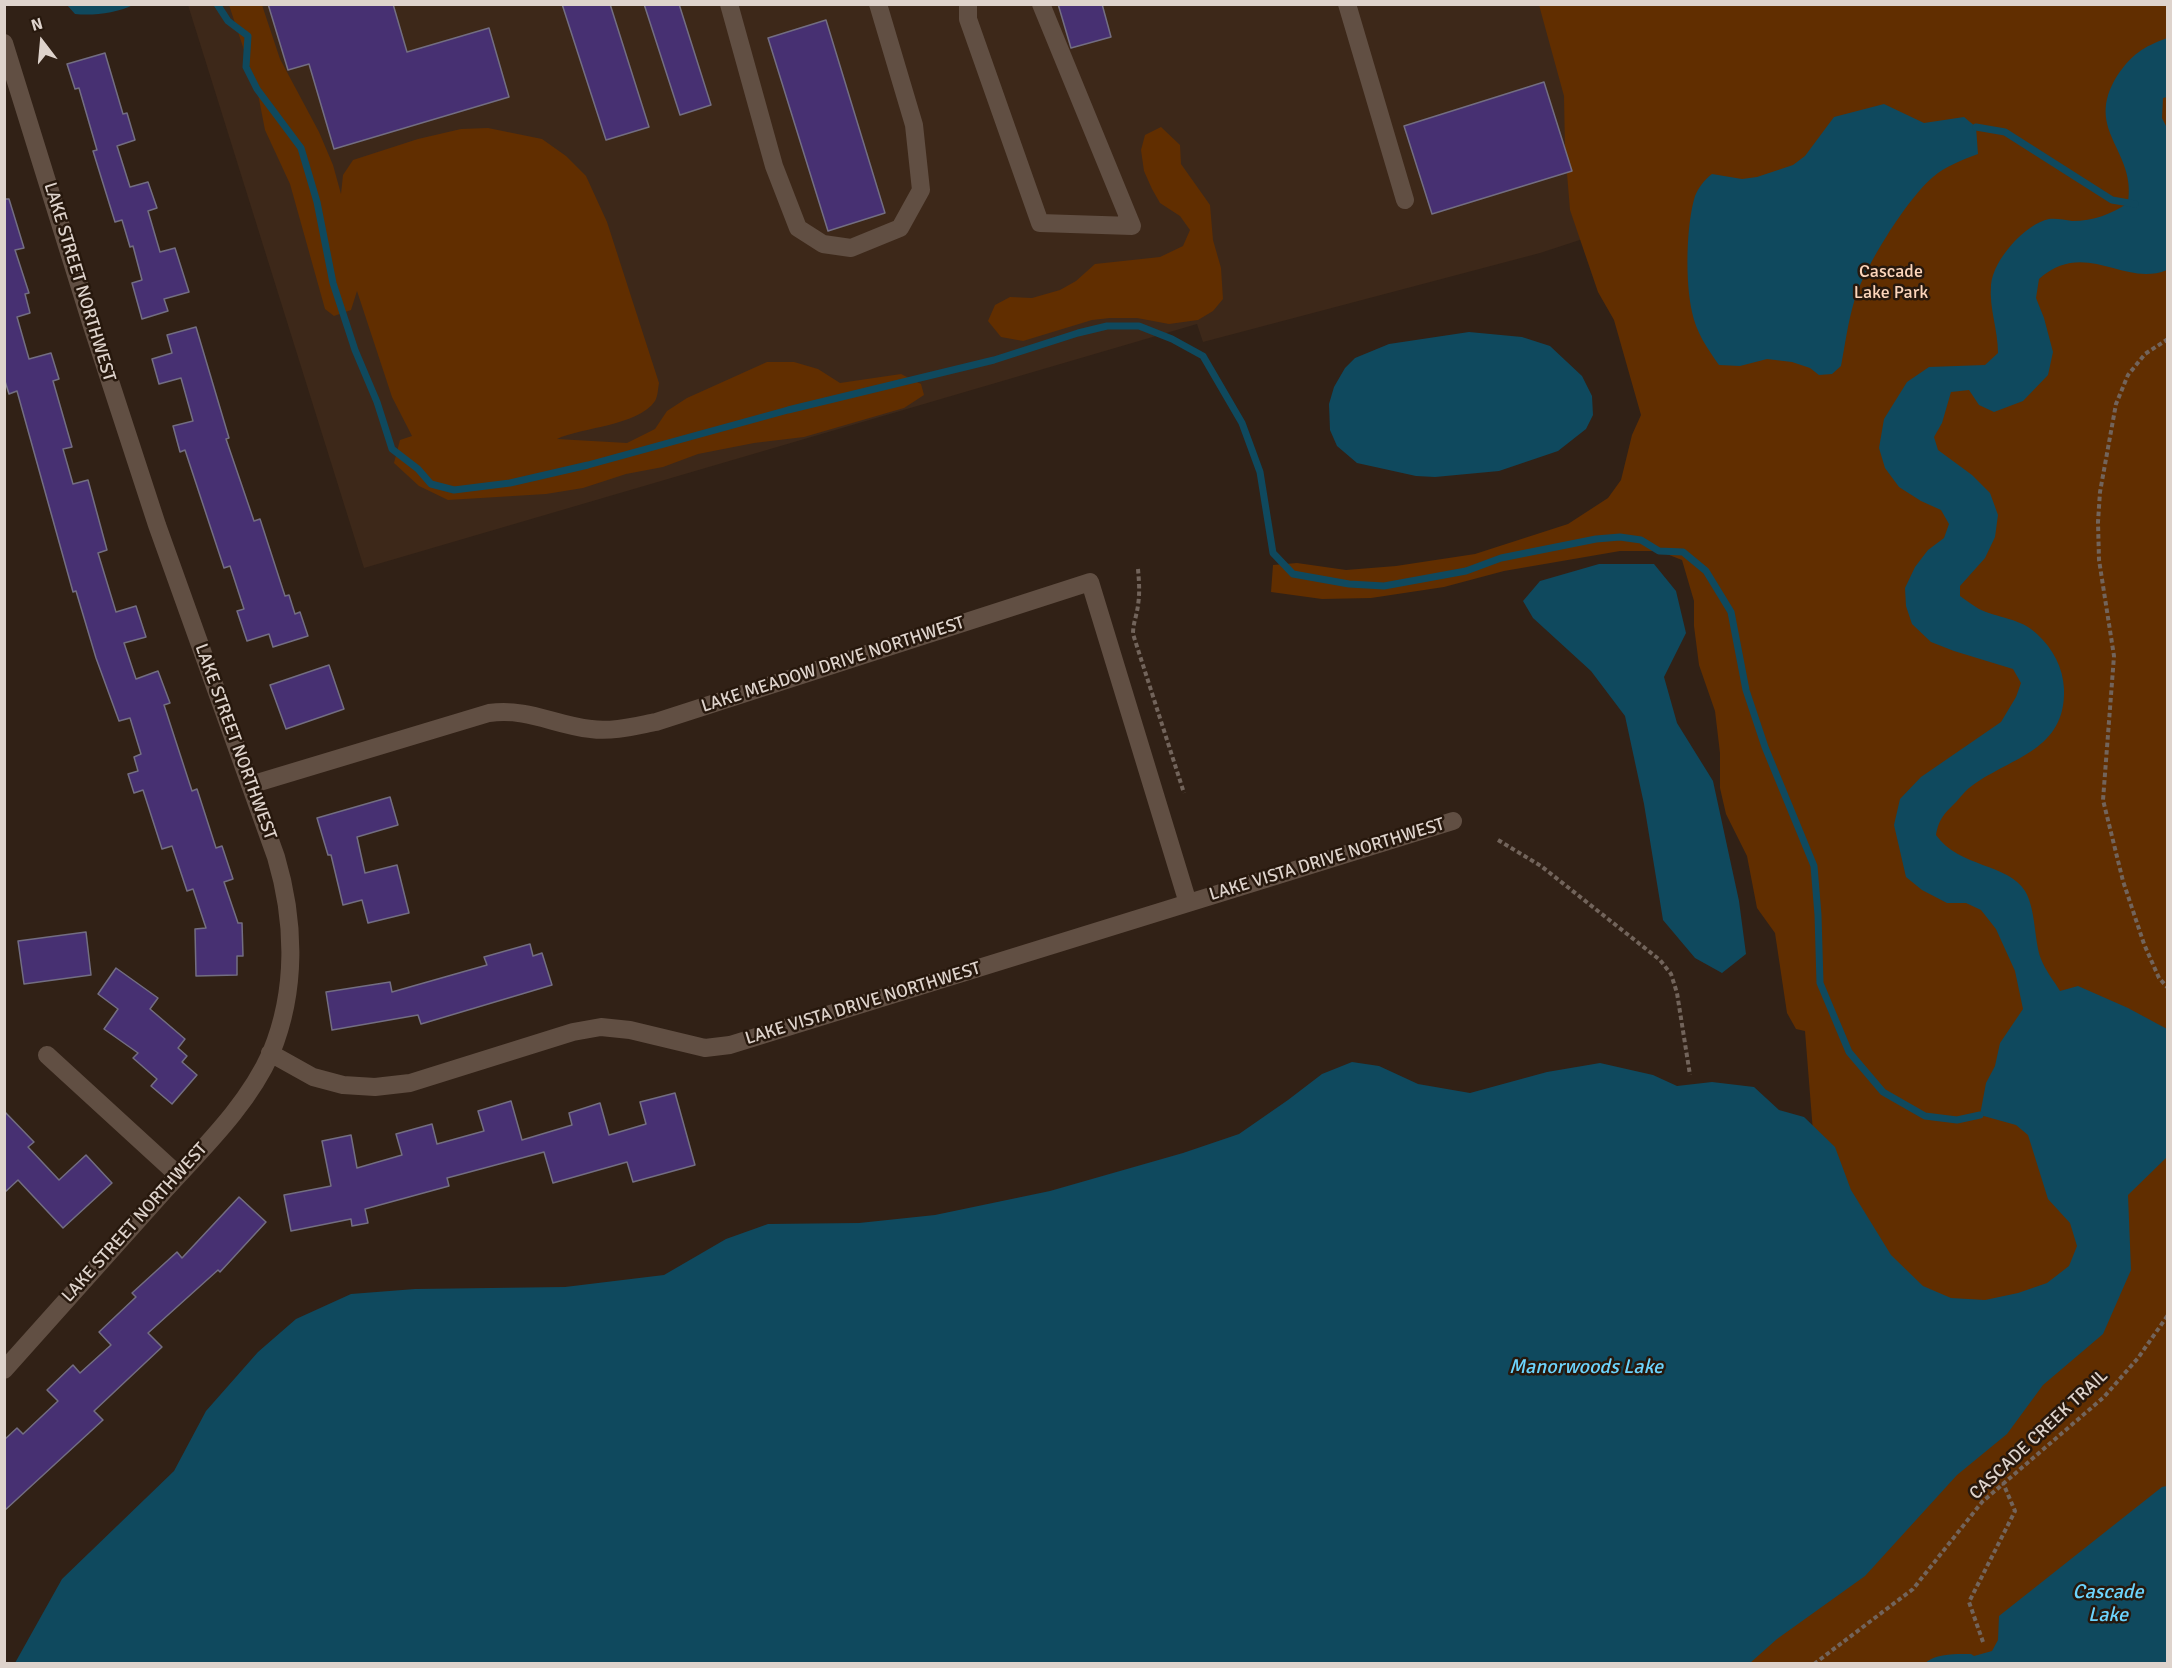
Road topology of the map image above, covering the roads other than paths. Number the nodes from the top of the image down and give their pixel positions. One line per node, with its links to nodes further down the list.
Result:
1 (729, 4): 2 (street)
2 (879, 4)
3 (968, 4): 4 (street)
4 (1041, 4)
5 (1347, 4): 7 (street)
6 (4, 43): 8 (street, LAKE STREET NORTHWEST)
7 (1405, 200)
8 (250, 785): 10 (street, LAKE MEADOW DRIVE NORTHWEST); 11 (street, LAKE STREET NORTHWEST)
9 (1453, 821): 10 (street, LAKE VISTA DRIVE NORTHWEST)
10 (1188, 903): 11 (street, LAKE VISTA DRIVE NORTHWEST)
11 (270, 1053): 13 (street, LAKE STREET NORTHWEST)
12 (47, 1055): 13 (street)
13 (178, 1175): 14 (street, LAKE STREET NORTHWEST)
14 (4, 1370)

